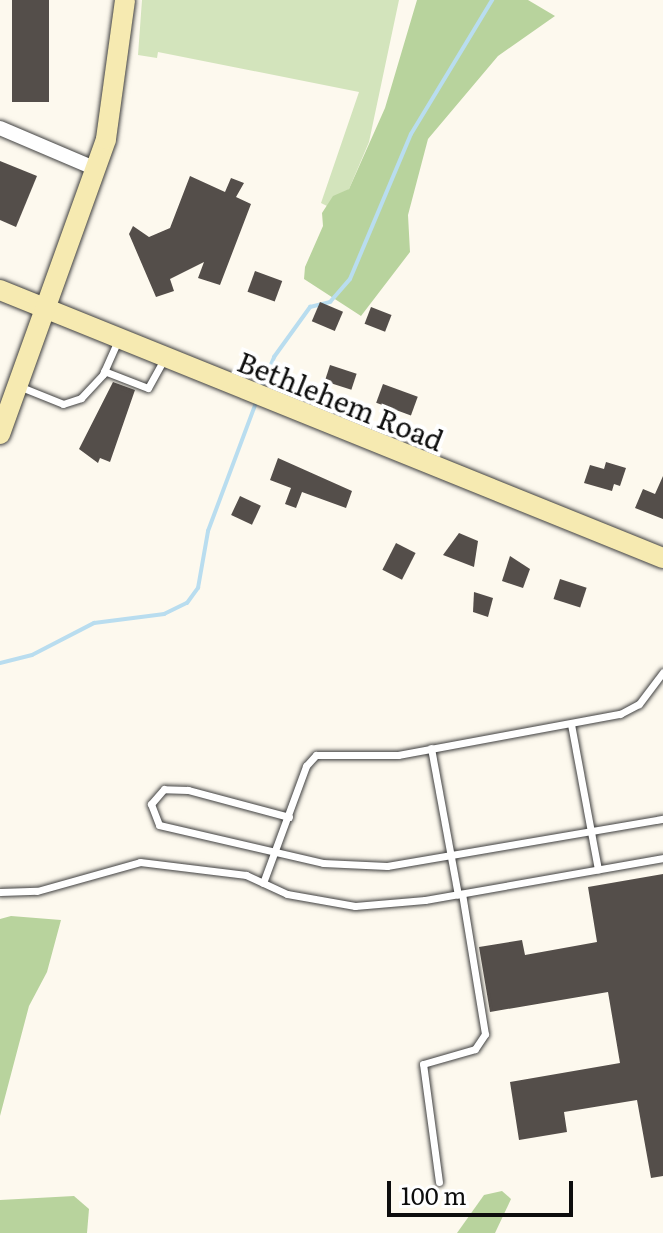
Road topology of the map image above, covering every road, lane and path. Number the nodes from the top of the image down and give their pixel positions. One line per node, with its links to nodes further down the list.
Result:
1 (125, 0): 3 (main road)
2 (0, 128): 3 (street)
3 (96, 169): 5 (main road)
4 (0, 290): 5 (main road, Bethlehem Road)
5 (47, 310): 6 (main road, Bethlehem Road); 9 (main road)
6 (118, 340): 7 (main road, Bethlehem Road); 8 (lane)
7 (164, 359): 8 (lane); 11 (main road, Bethlehem Road)
8 (104, 371): 9 (lane)
9 (16, 384): 10 (main road)
10 (0, 434)
11 (663, 558)
12 (663, 672): 13 (lane)
13 (571, 724): 14 (lane); 17 (lane)
14 (431, 748): 15 (lane); 19 (lane)
15 (289, 817): 18 (lane); 18 (lane)
16 (663, 819): 17 (lane)
17 (591, 831): 19 (lane); 21 (lane)
18 (276, 852): 19 (lane); 22 (lane)
19 (451, 857): 24 (lane)
20 (663, 858): 21 (lane)
21 (598, 870): 24 (lane)
22 (263, 883): 23 (lane); 24 (lane)
23 (0, 892)
24 (460, 894): 25 (lane)
25 (439, 1182)

